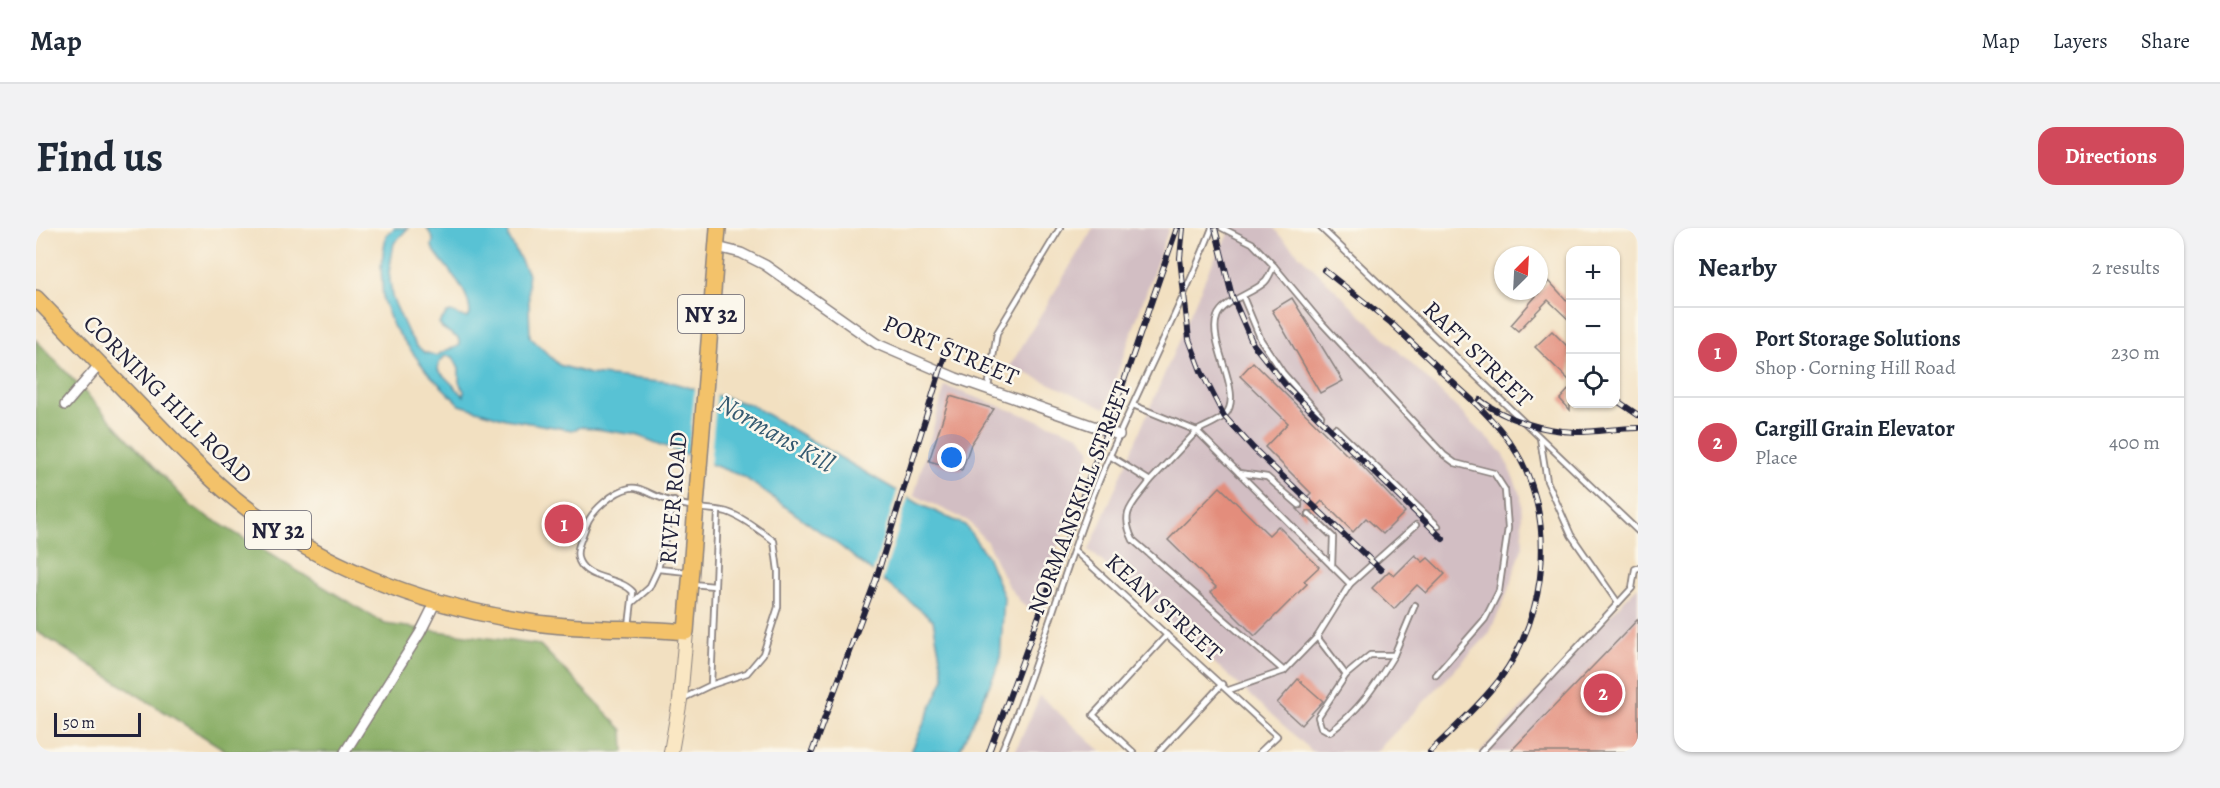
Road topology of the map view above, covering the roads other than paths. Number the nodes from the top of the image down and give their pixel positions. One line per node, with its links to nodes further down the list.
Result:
1 (718, 228): 6 (main road, NY 32)
2 (1060, 228): 11 (lane)
3 (1212, 228): 13 (lane, NORMANSKILL STREET)
4 (1222, 228): 7 (lane)
5 (1321, 228): 18 (lane, RAFT STREET)
6 (717, 247): 11 (street, PORT STREET); 24 (main road, RIVER ROAD / NY 32)
7 (1274, 266): 8 (lane); 48 (lane)
8 (1243, 297): 14 (lane); 16 (lane)
9 (36, 298): 10 (main road, CORNING HILL ROAD / NY 32)
10 (100, 364): 12 (street); 37 (main road, CORNING HILL ROAD / NY 32)
11 (988, 388): 17 (street, PORT STREET)
12 (65, 405)
13 (1133, 405): 16 (lane); 17 (lane, NORMANSKILL STREET)
14 (1321, 416)
15 (1335, 428): 28 (lane)
16 (1197, 431): 20 (lane); 21 (lane)
17 (1119, 435): 19 (lane, NORMANSKILL STREET)
18 (1540, 438): 29 (lane, RAFT STREET); 39 (lane)
19 (1110, 456): 21 (lane); 30 (lane, NORMANSKILL STREET)
20 (1239, 473): 23 (lane); 31 (lane)
21 (1149, 481): 46 (lane)
22 (674, 501): 24 (lane); 33 (lane); 38 (lane)
23 (1299, 505)
24 (695, 507): 25 (lane); 34 (main road, RIVER ROAD / NY 32)
25 (718, 511): 36 (lane); 50 (lane)
26 (1309, 514): 31 (lane)
27 (1416, 525): 35 (lane)
28 (1438, 526)
29 (1638, 531)
30 (1075, 551): 43 (lane, KEAN STREET); 55 (lane, NORMANSKILL STREET)
31 (1332, 566): 35 (lane)
32 (1638, 568): 39 (lane)
33 (658, 569): 34 (lane); 38 (lane)
34 (690, 578): 36 (lane); 42 (main road, RIVER ROAD / NY 32)
35 (1350, 584): 44 (lane)
36 (714, 586): 50 (lane)
37 (436, 601): 41 (main road, CORNING HILL ROAD / NY 32); 53 (street)
38 (633, 602): 41 (lane)
39 (1618, 603): 59 (lane)
40 (1415, 605): 45 (lane)
41 (629, 629): 42 (main road, CORNING HILL ROAD / NY 32)
42 (686, 632): 52 (main road, RIVER ROAD)
43 (1167, 635): 49 (lane, KEAN STREET); 56 (lane)
44 (1317, 637): 46 (lane); 47 (lane)
45 (1394, 655): 47 (lane); 47 (lane)
46 (1284, 671): 51 (lane)
47 (1346, 675)
48 (1436, 675)
49 (1222, 684): 51 (lane, KEAN STREET); 57 (lane)
50 (711, 685): 52 (lane)
51 (1229, 690): 58 (lane, KEAN STREET)
52 (680, 700): 54 (main road, RIVER ROAD)
53 (345, 752)
54 (671, 752)
55 (1001, 752)
56 (1133, 752)
57 (1159, 752)
58 (1260, 752)
59 (1482, 752)

